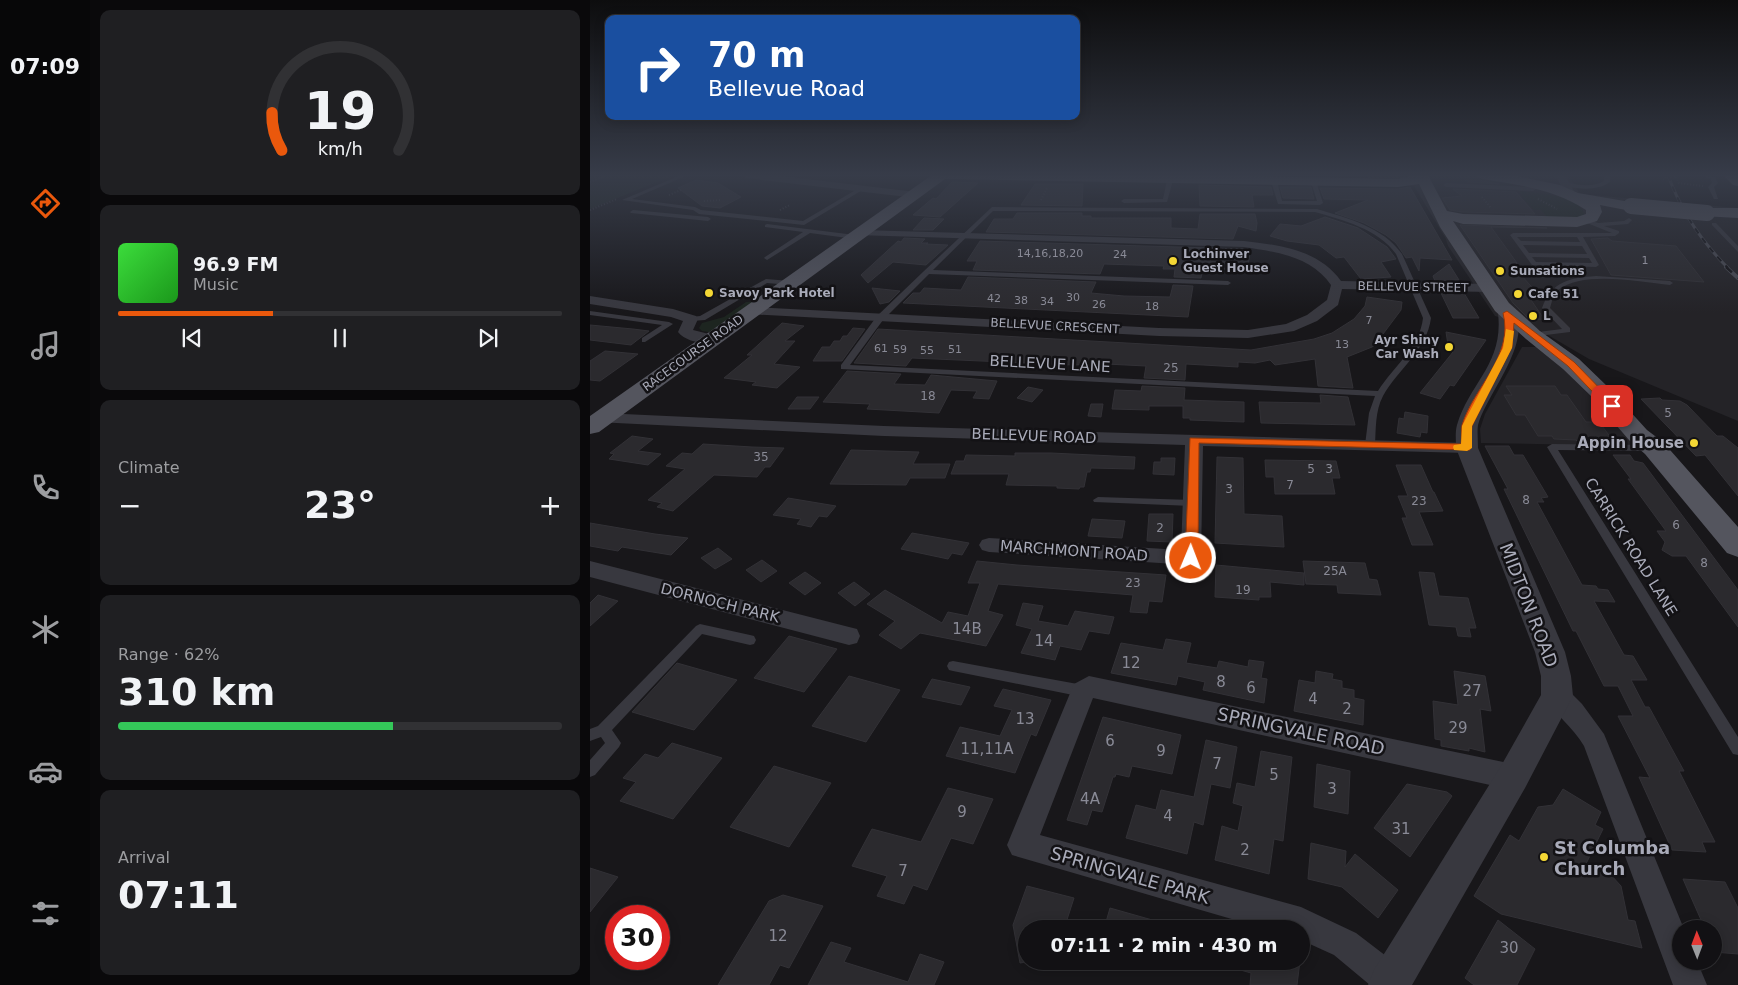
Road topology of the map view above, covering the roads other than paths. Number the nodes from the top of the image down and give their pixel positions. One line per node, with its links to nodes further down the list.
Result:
1 (1588, 220): 22 (lane)
2 (727, 221): 17 (lane)
3 (785, 221): 4 (lane)
4 (807, 221)
5 (878, 221): 19 (main road, RACECOURSE ROAD)
6 (979, 221): 20 (lane, BELLEVUE LANE)
7 (1347, 221): 30 (lane, BELLEVUE LANE)
8 (1451, 221): 31 (main road)
9 (1583, 221): 21 (lane)
10 (1590, 221): 18 (lane)
11 (1590, 221): 18 (lane)
12 (1597, 221): 16 (lane)
13 (1597, 221): 16 (lane)
14 (1627, 221): 16 (lane)
15 (1713, 221): 23 (lane)
16 (1607, 222): 18 (lane)
17 (809, 231): 19 (lane); 24 (lane)
18 (1617, 232)
19 (858, 235): 20 (street); 26 (main road, RACECOURSE ROAD)
20 (963, 236): 25 (lane, BELLEVUE LANE); 29 (street)
21 (1519, 243): 22 (lane); 22 (lane)
22 (1585, 244)
23 (1738, 250)
24 (767, 258)
25 (926, 272): 27 (lane); 36 (lane, BELLEVUE LANE)
26 (790, 283): 33 (main road, RACECOURSE ROAD); 33 (lane)
27 (1228, 283)
28 (1670, 283): 40 (lane)
29 (1337, 285): 30 (street, BELLEVUE STREET); 36 (street, BELLEVUE CRESCENT)
30 (1413, 287): 31 (street, BELLEVUE STREET); 41 (lane, BELLEVUE LANE)
31 (1489, 288): 40 (main road)
32 (590, 300): 34 (street)
33 (754, 300): 36 (street, BELLEVUE CRESCENT); 37 (lane); 38 (main road, RACECOURSE ROAD)
34 (608, 303): 35 (lane); 37 (street)
35 (590, 313): 39 (lane)
36 (880, 318): 41 (lane, BELLEVUE LANE)
37 (691, 319): 38 (street)
38 (712, 339): 42 (main road, RACECOURSE ROAD)
39 (644, 340)
40 (1520, 341): 45 (street, MIDTON ROAD); 46 (main road)
41 (1380, 394): 44 (lane, BELLEVUE LANE)
42 (596, 423): 43 (street, BELLEVUE ROAD)
43 (1194, 440): 44 (street, BELLEVUE ROAD); 48 (street, MARCHMONT ROAD)
44 (1370, 445): 45 (street, BELLEVUE ROAD)
45 (1467, 448): 56 (street, MIDTON ROAD)
46 (1654, 448): 50 (main road); 58 (lane, CARRICK ROAD LANE)
47 (1098, 500): 48 (lane)
48 (1192, 503): 49 (street, MARCHMONT ROAD)
49 (989, 545)
50 (1738, 546)
51 (590, 569): 52 (street, DORNOCH PARK)
52 (849, 636)
53 (750, 640): 57 (lane)
54 (953, 666): 55 (lane)
55 (1086, 688): 60 (street, SPRINGVALE ROAD); 61 (street, SPRINGVALE PARK)
56 (1556, 696): 60 (street); 62 (street)
57 (596, 733): 59 (lane)
58 (1738, 749)
59 (590, 770)
60 (1513, 777): 61 (street)
61 (1390, 983)
62 (1690, 985)

